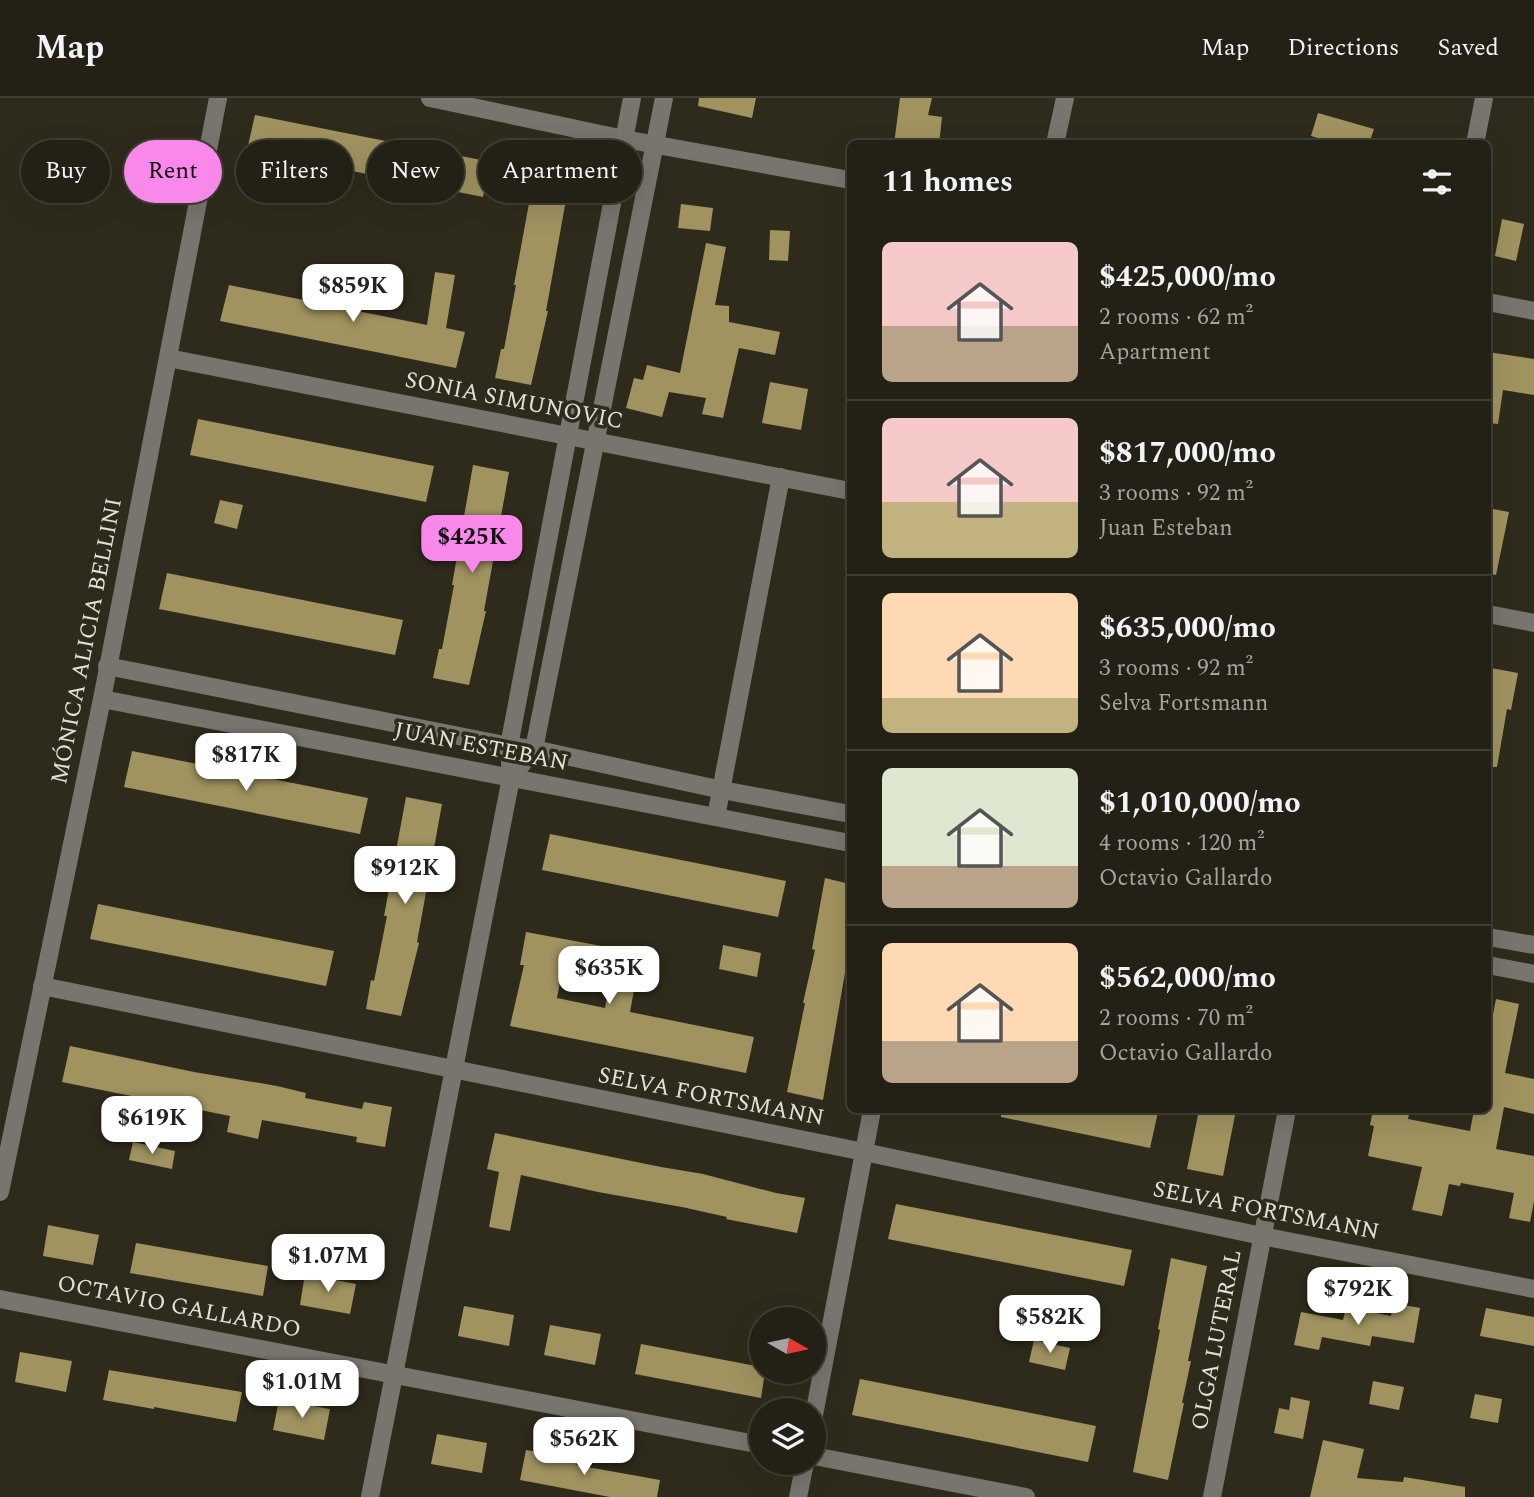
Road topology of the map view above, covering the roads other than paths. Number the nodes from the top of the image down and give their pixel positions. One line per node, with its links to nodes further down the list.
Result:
1 (218, 98): 14 (street, MÓNICA ALICIA BELLINI)
2 (430, 98): 7 (street)
3 (632, 98): 7 (street)
4 (664, 98): 10 (street)
5 (1065, 98): 8 (street)
6 (1484, 98): 9 (street)
7 (624, 139): 10 (street); 15 (street)
8 (1056, 140)
9 (1476, 140)
10 (654, 144): 11 (street); 16 (street)
11 (847, 179)
12 (1491, 303): 13 (street)
13 (1534, 311)
14 (168, 358): 15 (street, SONIA SIMUNOVIC); 21 (street, MÓNICA ALICIA BELLINI)
15 (568, 437): 16 (street, SONIA SIMUNOVIC); 23 (street)
16 (596, 442): 17 (street, SONIA SIMUNOVIC); 24 (street)
17 (781, 477): 18 (street, SONIA SIMUNOVIC); 26 (street)
18 (847, 490)
19 (1491, 615): 20 (street)
20 (1534, 623)
21 (107, 666): 22 (street, MÓNICA ALICIA BELLINI); 23 (street, JUAN ESTEBAN)
22 (102, 699): 25 (street, JUAN ESTEBAN); 34 (street, MÓNICA ALICIA BELLINI)
23 (509, 746): 24 (street, JUAN ESTEBAN); 25 (street)
24 (534, 749): 25 (street); 26 (street, JUAN ESTEBAN)
25 (512, 778): 28 (street, JUAN ESTEBAN); 35 (street)
26 (722, 790): 27 (street, JUAN ESTEBAN); 28 (street)
27 (847, 813)
28 (716, 817): 29 (street, JUAN ESTEBAN)
29 (847, 842)
30 (1491, 938): 31 (street)
31 (1534, 946)
32 (1491, 966): 33 (street)
33 (1534, 974)
34 (42, 986): 35 (street, SELVA FORTSMANN); 39 (street, MÓNICA ALICIA BELLINI)
35 (453, 1070): 38 (street, SELVA FORTSMANN); 43 (street)
36 (871, 1113): 38 (street)
37 (1286, 1113): 40 (street, OLGA LUTERAL)
38 (864, 1152): 40 (street, SELVA FORTSMANN); 44 (street)
39 (0, 1192)
40 (1262, 1236): 41 (street, SELVA FORTSMANN); 51 (street, OLGA LUTERAL)
41 (1534, 1289)
42 (0, 1298): 43 (street, OCTAVIO GALLARDO)
43 (394, 1373): 45 (street, OCTAVIO GALLARDO); 48 (street)
44 (817, 1398)
45 (749, 1443)
46 (826, 1457): 50 (street)
47 (802, 1475): 49 (street)
48 (370, 1497)
49 (798, 1497)
50 (1026, 1497)
51 (1212, 1497)

